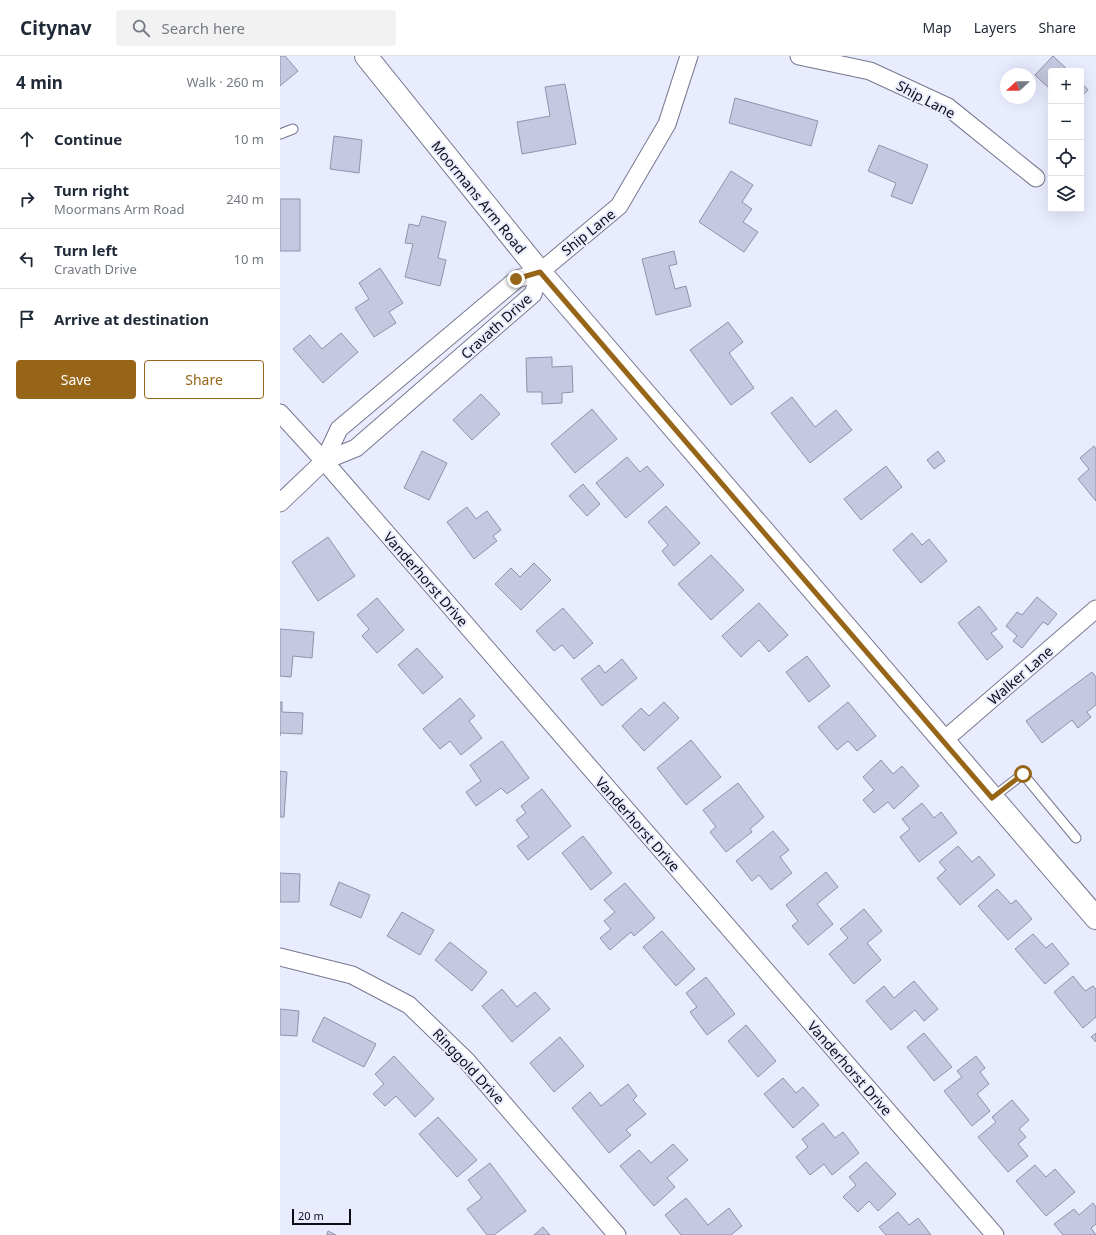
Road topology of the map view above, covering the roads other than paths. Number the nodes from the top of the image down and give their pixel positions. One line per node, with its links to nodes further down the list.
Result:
1 (366, 56): 7 (street, Moormans Arm Road)
2 (689, 56): 7 (street, Ship Lane)
3 (799, 56): 6 (street, Ship Lane)
4 (293, 129): 5 (lane)
5 (280, 134)
6 (1036, 178)
7 (540, 272): 9 (street, Cravath Drive); 9 (street, Cravath Drive); 12 (street, Moormans Arm Road)
8 (280, 413): 9 (street, Vanderhorst Drive)
9 (324, 461): 10 (street, Cravath Drive); 18 (street, Vanderhorst Drive)
10 (280, 503)
11 (1096, 609): 12 (street, Walker Lane)
12 (943, 741): 13 (street, Moormans Arm Road)
13 (992, 798): 14 (lane); 15 (street, Moormans Arm Road)
14 (1076, 838)
15 (1096, 918)
16 (280, 957): 17 (street, Ringgold Drive)
17 (616, 1235)
18 (995, 1235)

